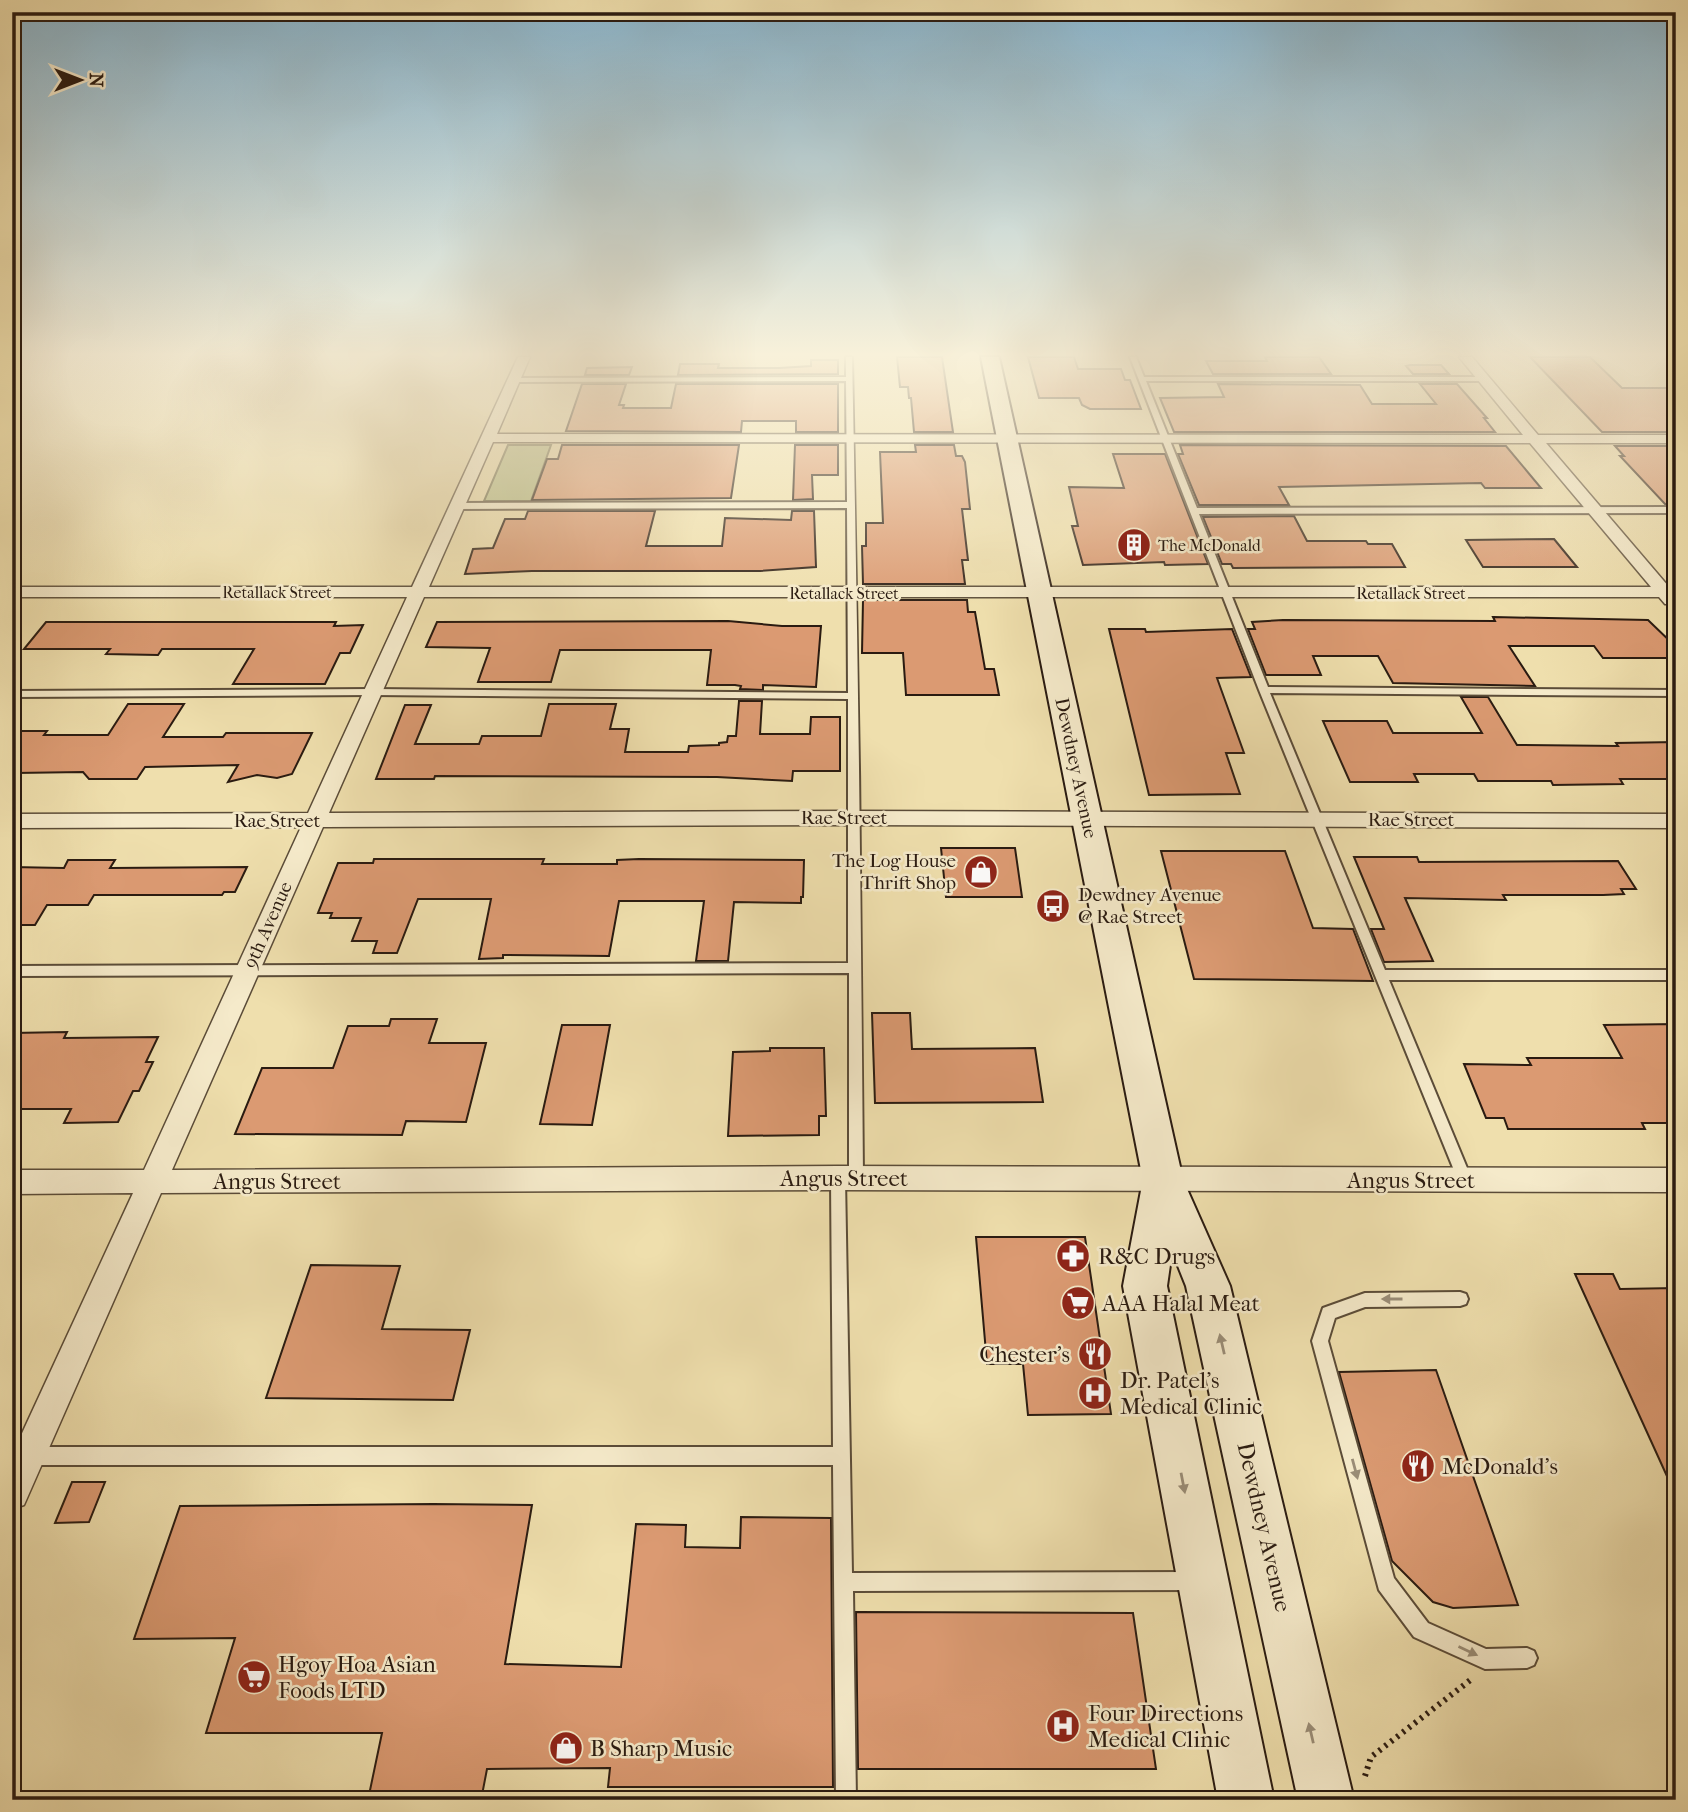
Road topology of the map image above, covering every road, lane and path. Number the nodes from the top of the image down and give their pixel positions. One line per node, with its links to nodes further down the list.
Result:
1 (486, 442): 7 (street, 9th Avenue)
2 (851, 442): 6 (lane)
3 (1008, 442): 14 (main road, Dewdney Avenue)
4 (1166, 442): 10 (lane)
5 (1536, 442): 8 (street)
6 (850, 505): 7 (lane); 13 (lane)
7 (457, 506): 12 (street, 9th Avenue)
8 (1597, 510): 9 (lane); 10 (lane); 16 (street)
9 (1676, 510)
10 (1193, 511): 15 (lane)
11 (12, 592): 12 (street, Retallack Street)
12 (419, 592): 13 (street, Retallack Street); 18 (street, 9th Avenue)
13 (853, 593): 14 (street, Retallack Street); 21 (lane)
14 (1040, 594): 15 (street, Retallack Street); 23 (main road, Dewdney Avenue)
15 (1226, 594): 16 (street, Retallack Street); 17 (lane)
16 (1672, 596)
17 (1264, 691): 19 (lane); 24 (lane)
18 (373, 692): 20 (lane); 21 (lane); 26 (street, 9th Avenue)
19 (1676, 693)
20 (12, 694)
21 (854, 696): 22 (lane)
22 (853, 818): 23 (street, Rae Street); 26 (street, Rae Street); 28 (lane)
23 (1087, 819): 24 (street, Rae Street); 34 (main road, Dewdney Avenue)
24 (1317, 820): 27 (street, Rae Street); 31 (lane)
25 (12, 821): 26 (street, Rae Street)
26 (315, 821): 30 (street, 9th Avenue)
27 (1676, 821)
28 (856, 968): 30 (lane); 33 (lane)
29 (12, 971): 30 (lane)
30 (247, 971): 37 (street, 9th Avenue)
31 (1383, 975): 32 (lane); 35 (lane)
32 (1676, 975)
33 (847, 1178): 34 (street, Angus Street); 37 (street, Angus Street); 41 (lane)
34 (1163, 1180): 35 (street, Angus Street); 43 (main road, Dewdney Avenue, one-way to 43); 47 (main road, Dewdney Avenue, one-way to 34)
35 (1465, 1180): 36 (street, Angus Street)
36 (1676, 1180)
37 (152, 1181): 38 (street, Angus Street); 40 (street, 9th Avenue)
38 (12, 1182)
39 (1460, 1299): 45 (lane, one-way to 45)
40 (21, 1456): 41 (lane); 42 (street, 9th Avenue)
41 (842, 1456): 44 (lane)
42 (12, 1493)
43 (1203, 1581): 44 (lane); 49 (main road, Dewdney Avenue)
44 (843, 1582): 48 (lane)
45 (1499, 1658): 46 (lane); 47 (path)
46 (1527, 1658)
47 (1343, 1794)
48 (846, 1800)
49 (1246, 1800)

